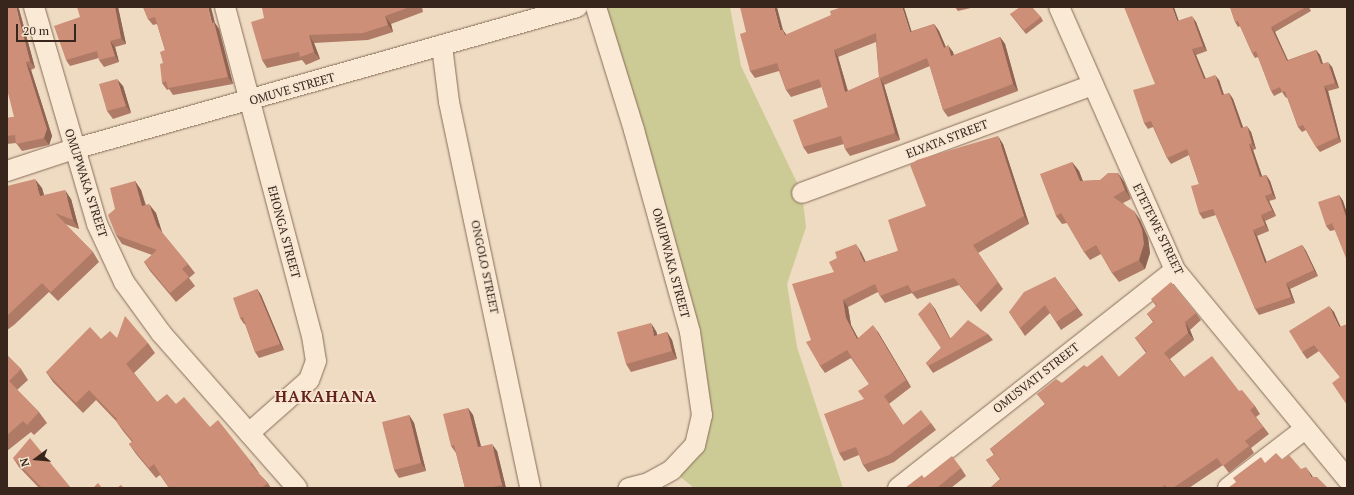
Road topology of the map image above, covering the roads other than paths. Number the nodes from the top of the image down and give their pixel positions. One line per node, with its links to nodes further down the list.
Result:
1 (34, 7): 9 (street, OMUPWAKA STREET)
2 (225, 7): 8 (street, EHONGA STREET)
3 (577, 7): 6 (street, OMUVE STREET)
4 (596, 7): 18 (street, OMUPWAKA STREET)
5 (1059, 7): 7 (street, ETETEWE STREET)
6 (442, 46): 8 (street, OMUVE STREET); 17 (street, ONGOLO STREET)
7 (1092, 85): 11 (street, ELYATA STREET); 12 (street, ETETEWE STREET)
8 (248, 102): 9 (street, OMUVE STREET); 14 (street, EHONGA STREET)
9 (74, 149): 10 (street, OMUVE STREET); 14 (street, OMUPWAKA STREET)
10 (7, 171)
11 (802, 193)
12 (1175, 270): 13 (street, ETETEWE STREET); 19 (street, OMUSVATI STREET)
13 (1305, 429): 15 (street, ETETEWE STREET); 20 (street)
14 (249, 433): 16 (street, OMUPWAKA STREET)
15 (1347, 479)
16 (297, 488)
17 (530, 488)
18 (629, 488)
19 (898, 488)
20 (1228, 488)

